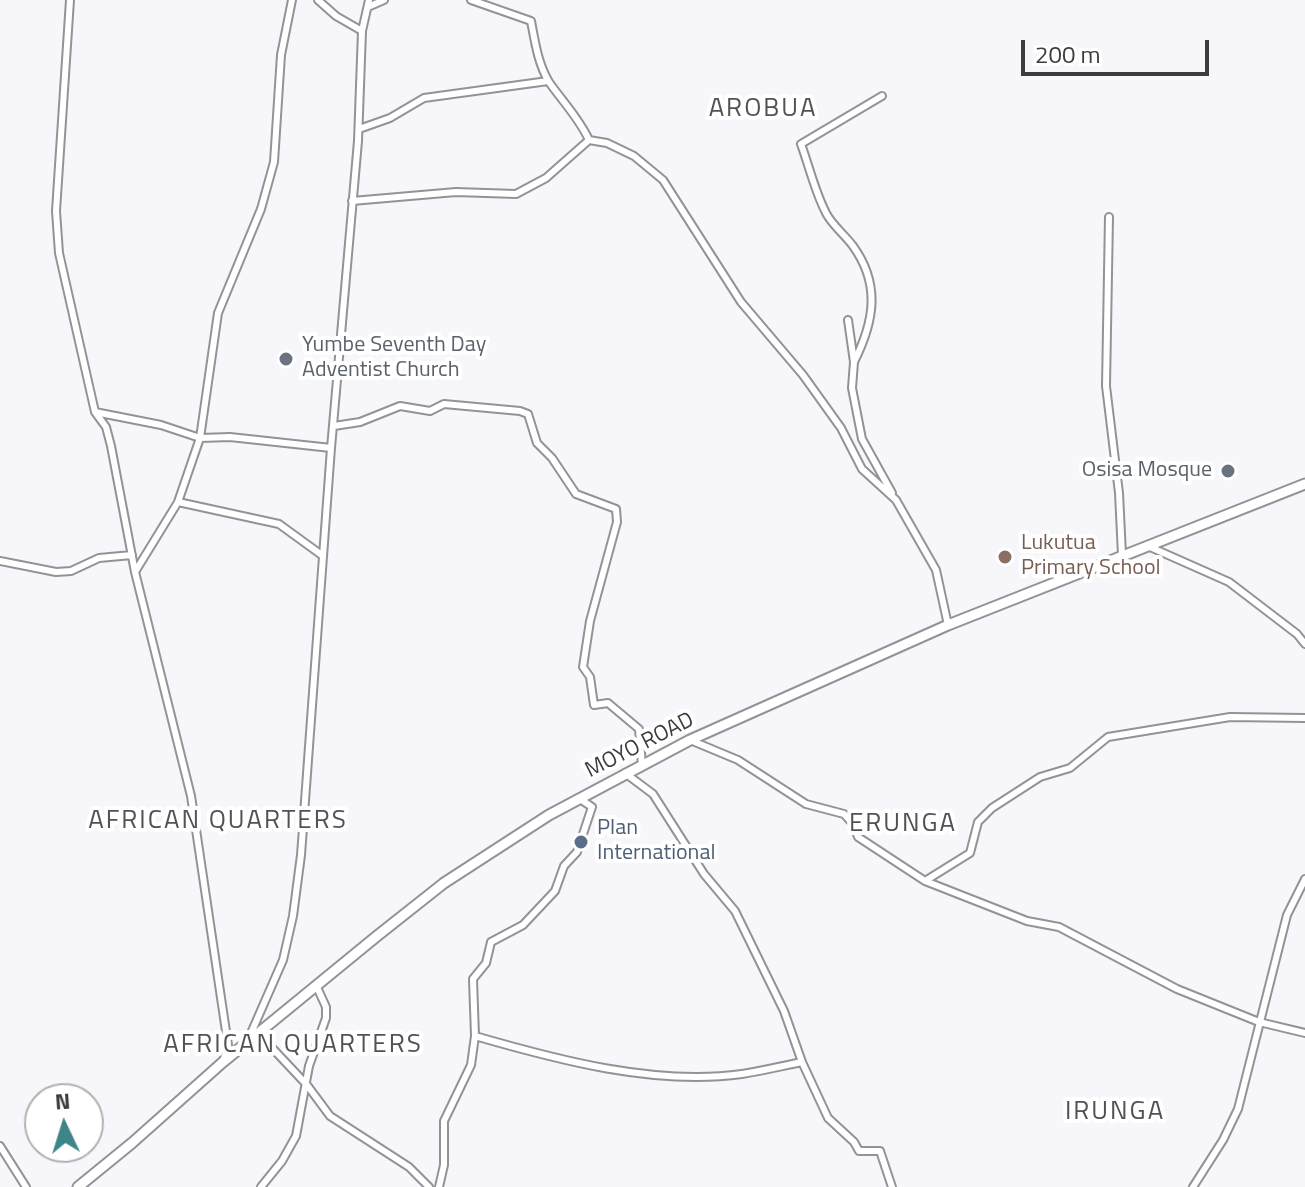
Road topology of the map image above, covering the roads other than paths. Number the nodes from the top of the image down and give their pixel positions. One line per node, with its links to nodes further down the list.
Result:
1 (70, 0): 16 (street)
2 (292, 0): 18 (street)
3 (318, 0): 7 (street)
4 (384, 0): 6 (street)
5 (471, 0): 8 (street)
6 (368, 3): 7 (street)
7 (362, 31): 10 (street)
8 (548, 81): 10 (street); 11 (street)
9 (882, 96): 15 (street)
10 (359, 129): 12 (street)
11 (589, 140): 12 (street); 21 (street)
12 (352, 201): 17 (street)
13 (1109, 217): 25 (street)
14 (848, 320): 15 (street)
15 (854, 362): 21 (street)
16 (95, 412): 18 (street); 24 (street)
17 (334, 426): 19 (street); 33 (street)
18 (200, 438): 19 (street); 22 (street)
19 (331, 448): 26 (street)
20 (1305, 484): 23 (main road, MOYO ROAD)
21 (896, 500): 29 (street)
22 (178, 502): 26 (street); 28 (street)
23 (1146, 545): 25 (main road, MOYO ROAD); 30 (street)
24 (132, 555): 27 (street); 28 (street)
25 (1122, 555): 29 (main road, MOYO ROAD)
26 (323, 556): 43 (street)
27 (0, 561)
28 (135, 572): 44 (street)
29 (948, 625): 32 (main road, MOYO ROAD)
30 (1305, 644)
31 (1305, 718): 37 (street)
32 (690, 740): 33 (main road, MOYO ROAD); 37 (street)
33 (642, 765): 34 (main road, MOYO ROAD)
34 (625, 773): 35 (main road, MOYO ROAD); 45 (street)
35 (579, 798): 38 (main road, MOYO ROAD); 42 (street)
36 (1305, 879): 39 (street)
37 (925, 881): 39 (street)
38 (316, 985): 41 (main road, MOYO ROAD); 46 (street)
39 (1259, 1022): 40 (street); 54 (street)
40 (1305, 1033)
41 (259, 1034): 43 (main road, MOYO ROAD); 46 (street)
42 (475, 1036): 45 (street); 52 (street)
43 (247, 1043): 44 (main road, MOYO ROAD)
44 (223, 1062): 49 (main road, MOYO ROAD)
45 (802, 1062): 53 (street)
46 (307, 1085): 50 (street); 51 (street)
47 (0, 1146): 48 (street)
48 (26, 1187)
49 (78, 1187)
50 (261, 1187)
51 (429, 1187)
52 (439, 1187)
53 (892, 1187)
54 (1193, 1187)

